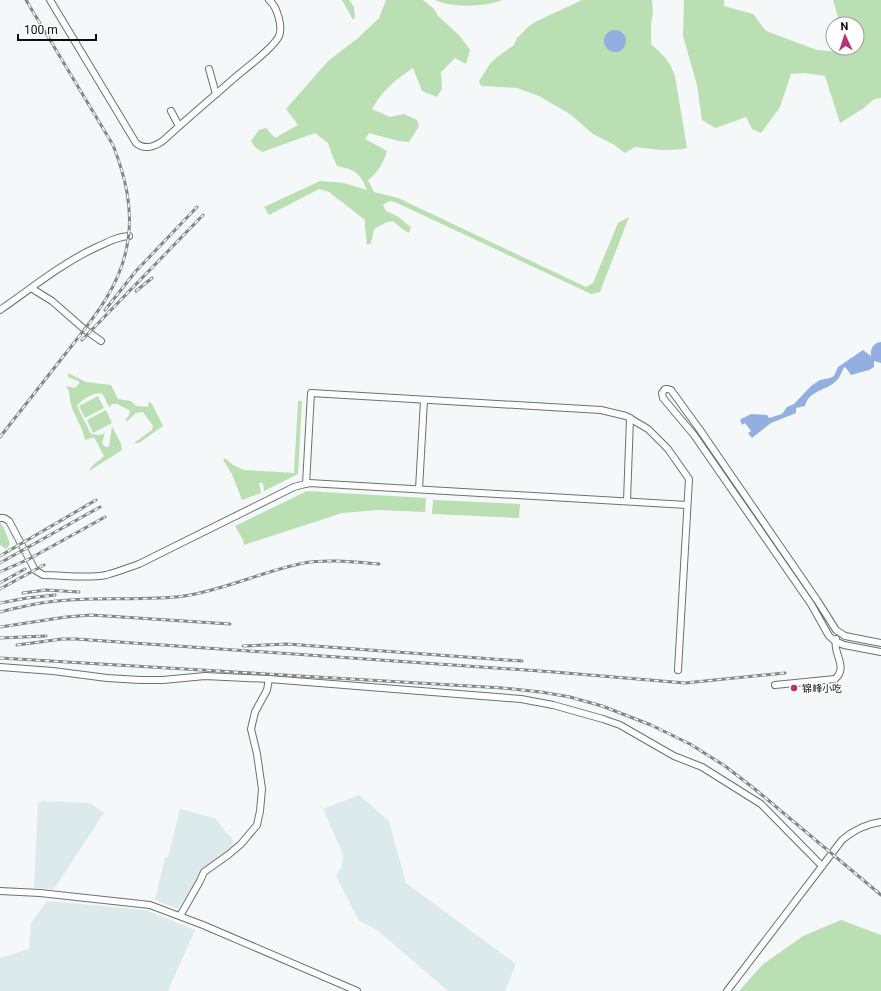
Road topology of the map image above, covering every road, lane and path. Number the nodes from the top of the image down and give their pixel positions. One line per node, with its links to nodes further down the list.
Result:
1 (50, 0): 6 (street)
2 (268, 0): 4 (street)
3 (209, 69): 4 (street)
4 (216, 94): 6 (street)
5 (171, 111): 6 (street)
6 (180, 126)
7 (129, 236): 8 (street)
8 (31, 288): 9 (street); 10 (street)
9 (0, 310)
10 (101, 341)
11 (424, 400): 12 (street); 13 (street); 14 (street)
12 (630, 418): 15 (street); 16 (street)
13 (306, 484): 14 (street); 17 (street)
14 (419, 489): 15 (street)
15 (627, 501): 16 (street)
16 (687, 505): 23 (street)
17 (0, 518)
18 (840, 633): 19 (street); 20 (street); 20 (street)
19 (881, 643)
20 (835, 644): 21 (street); 25 (street)
21 (881, 652)
22 (0, 667): 24 (street)
23 (678, 670)
24 (269, 679): 27 (street); 29 (street)
25 (775, 685)
26 (881, 822): 27 (street)
27 (822, 866): 31 (street)
28 (0, 891): 29 (street)
29 (180, 916): 30 (street)
30 (357, 991)
31 (727, 991)

